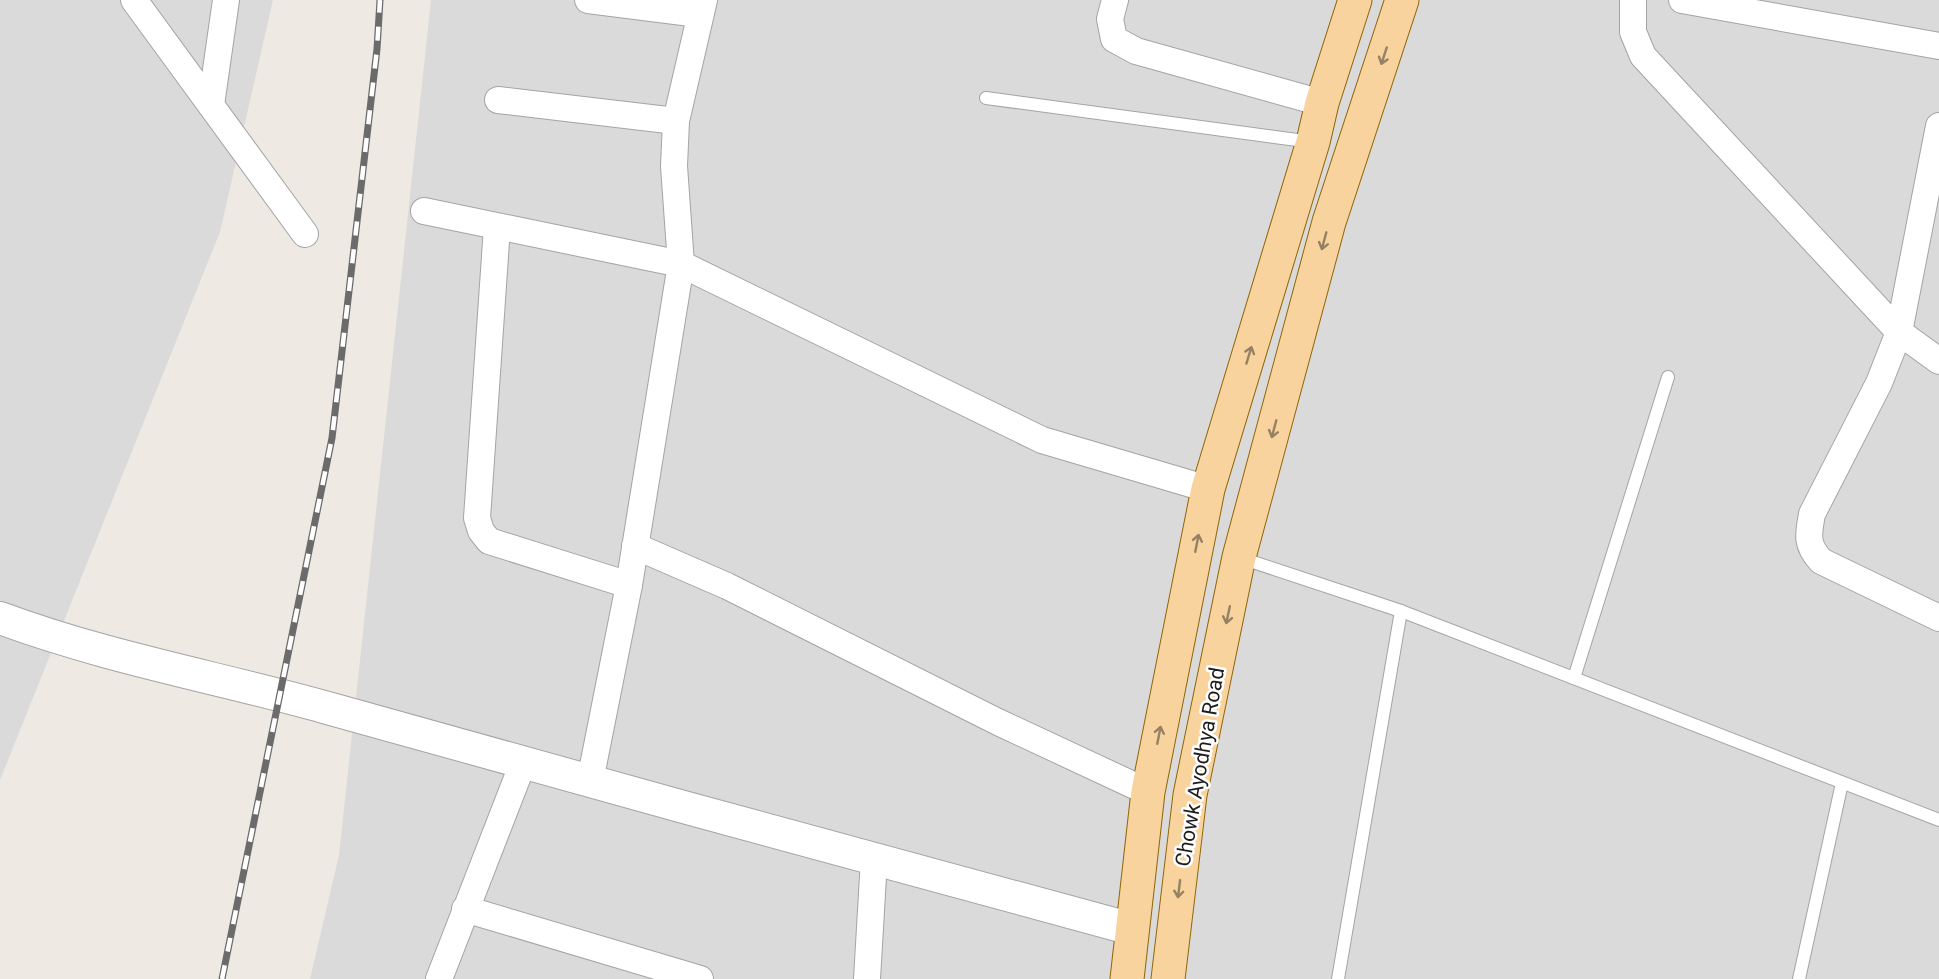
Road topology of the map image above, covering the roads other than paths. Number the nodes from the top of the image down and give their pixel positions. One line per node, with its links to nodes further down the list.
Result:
1 (134, 0): 14 (street)
2 (226, 0): 14 (street)
3 (588, 0): 9 (street)
4 (1116, 0): 13 (street)
5 (1355, 0): 13 (main road)
6 (1402, 0): 27 (main road, Chowk Ayodhya Road, one-way to 27)
7 (1633, 0): 22 (street)
8 (1682, 0): 10 (street)
9 (702, 7): 15 (street)
10 (1939, 46)
11 (986, 98): 17 (lane)
12 (498, 100): 15 (street)
13 (1322, 103): 17 (main road)
14 (211, 105): 20 (street)
15 (676, 120): 21 (street)
16 (1939, 126): 22 (street)
17 (1313, 142): 25 (main road, Chowk Ayodhya Road, one-way to 17)
18 (424, 211): 19 (street)
19 (497, 227): 21 (street); 28 (street)
20 (305, 234)
21 (681, 264): 25 (street); 26 (street)
22 (1899, 332): 23 (street); 31 (street)
23 (1939, 361)
24 (1668, 376): 32 (lane)
25 (1208, 489): 36 (main road, Chowk Ayodhya Road, one-way to 25)
26 (635, 546): 28 (street); 36 (street)
27 (1239, 557): 29 (lane); 45 (main road, Chowk Ayodhya Road, one-way to 45)
28 (629, 585): 34 (street)
29 (1401, 611): 32 (lane); 46 (lane)
30 (0, 618): 33 (street)
31 (1939, 618)
32 (1574, 678): 35 (lane)
33 (522, 763): 34 (street); 39 (street)
34 (590, 781): 38 (street)
35 (1842, 783): 37 (lane); 47 (lane)
36 (1148, 792): 40 (main road, Chowk Ayodhya Road)
37 (1939, 820)
38 (874, 859): 40 (street); 43 (street)
39 (465, 909): 41 (street); 42 (street)
40 (1132, 929): 44 (main road, Chowk Ayodhya Road)
41 (439, 979)
42 (699, 979)
43 (867, 979)
44 (1127, 979)
45 (1168, 979)
46 (1338, 979)
47 (1799, 979)

